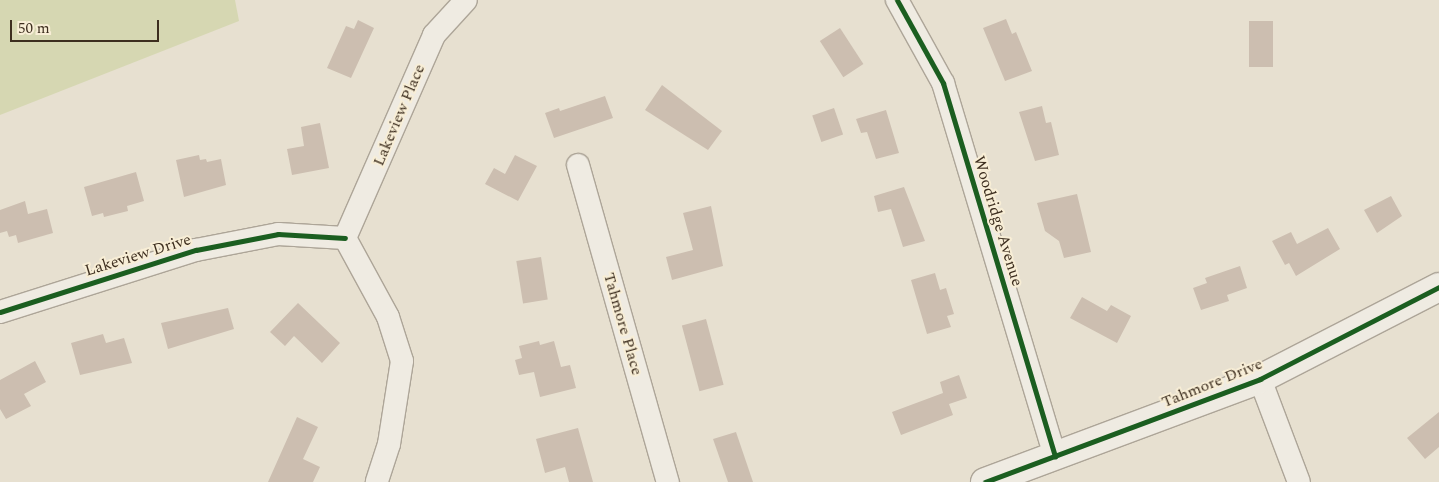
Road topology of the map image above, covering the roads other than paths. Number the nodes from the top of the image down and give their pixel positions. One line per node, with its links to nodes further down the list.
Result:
1 (466, 0): 4 (street, Lakeview Place)
2 (897, 0): 8 (street, Woodridge Avenue)
3 (578, 165): 10 (street, Tahmore Place)
4 (345, 238): 6 (street, Lakeview Drive); 9 (street)
5 (1439, 286): 7 (street, Tahmore Drive)
6 (0, 312)
7 (1260, 379): 8 (street, Tahmore Drive); 12 (street)
8 (1055, 457): 11 (street, Tahmore Drive)
9 (377, 482)
10 (668, 482)
11 (985, 482)
12 (1299, 482)

